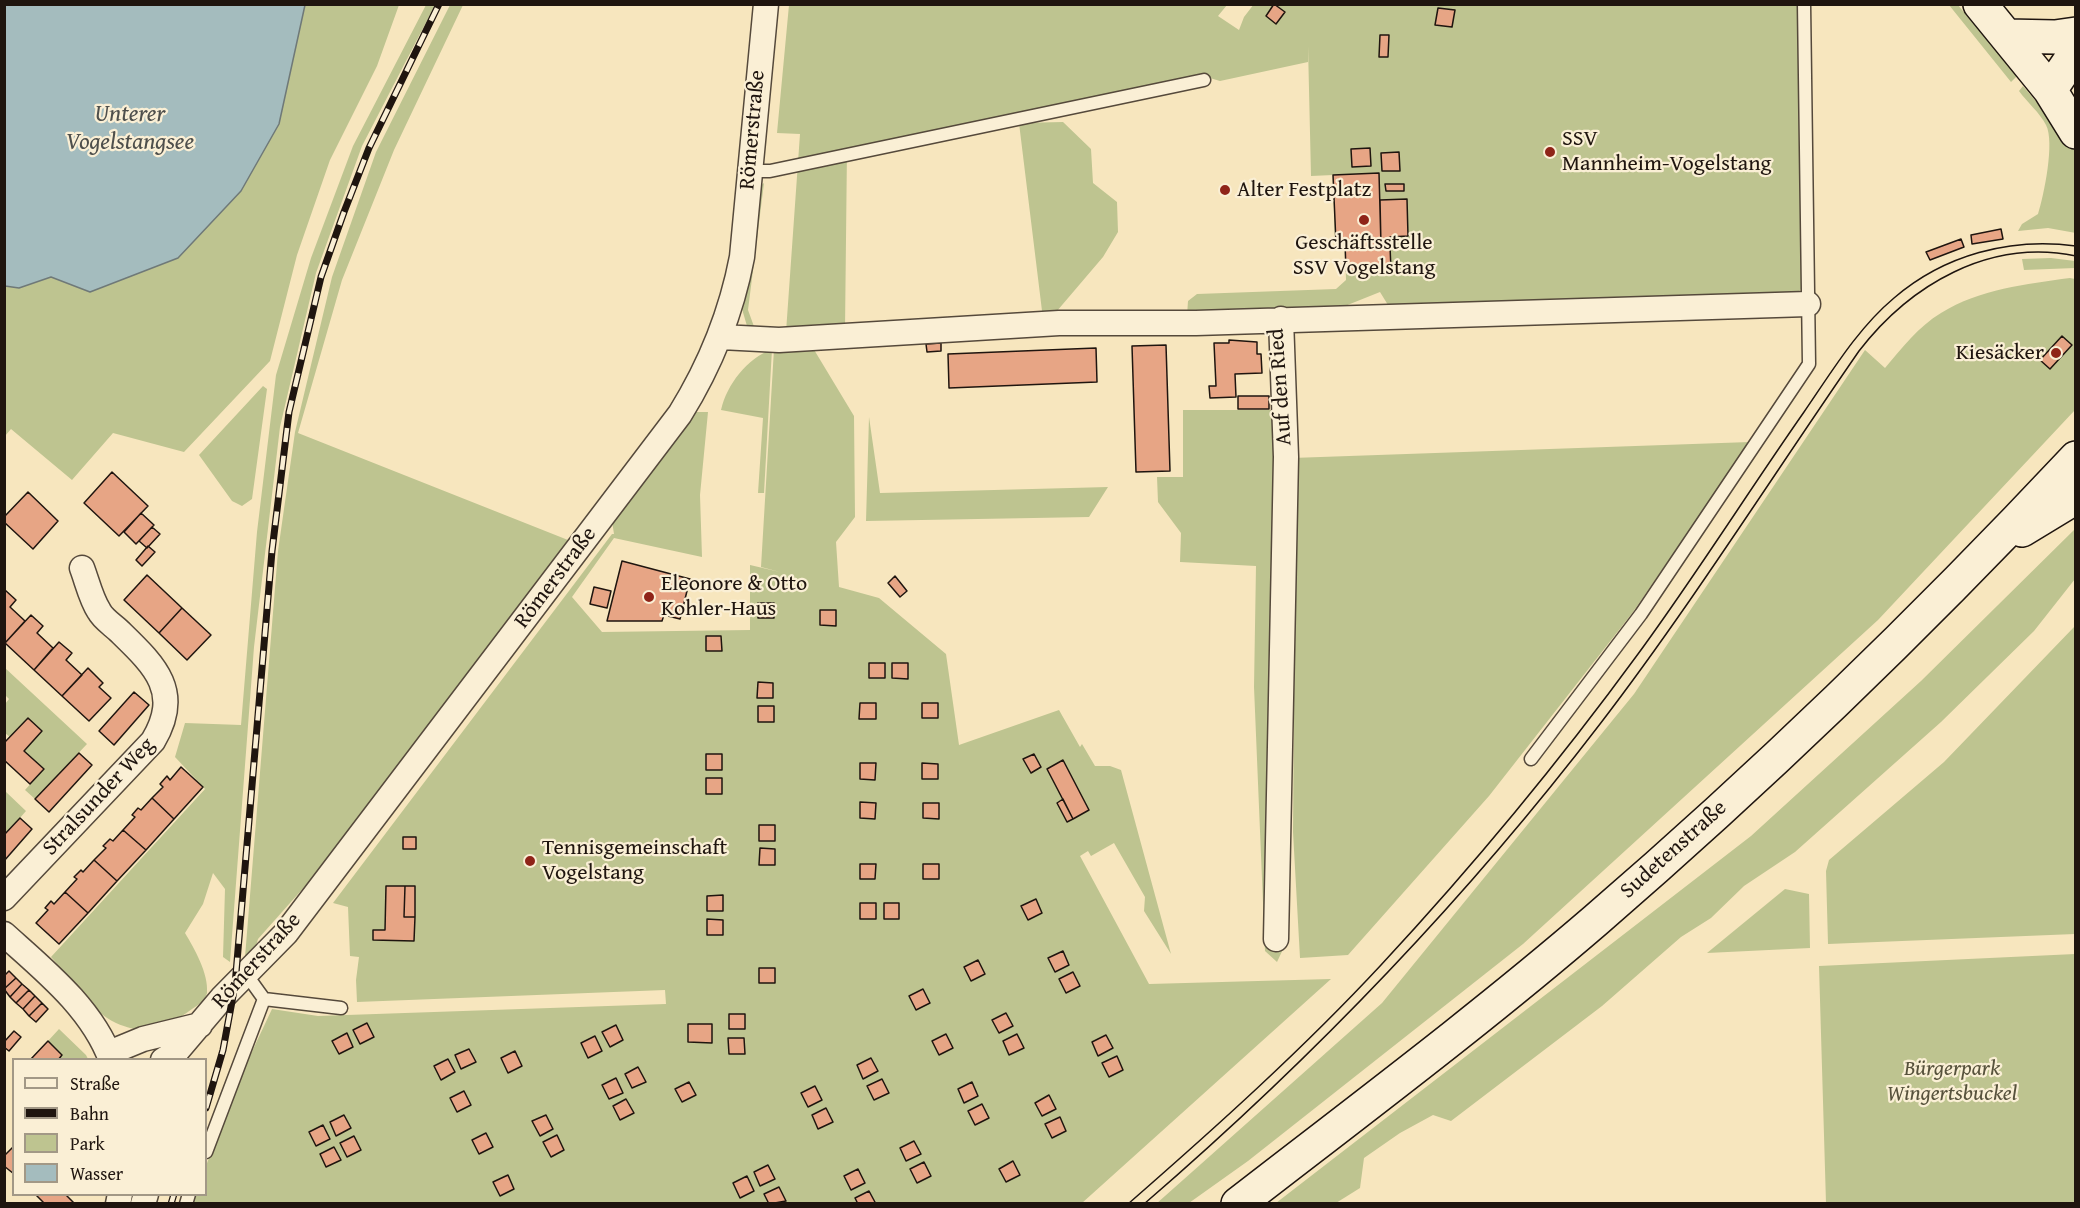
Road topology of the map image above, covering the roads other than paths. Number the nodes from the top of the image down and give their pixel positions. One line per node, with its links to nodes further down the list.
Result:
1 (766, 4): 10 (street, Römerstraße)
2 (1804, 4): 11 (lane)
3 (1980, 4): 5 (main road)
4 (2076, 34): 5 (main road)
5 (2007, 36): 8 (main road)
6 (2076, 52): 8 (main road)
7 (1204, 80): 10 (lane)
8 (2067, 92): 9 (main road)
9 (2076, 132)
10 (760, 171): 13 (street, Römerstraße)
11 (1808, 304): 12 (street); 18 (lane)
12 (1281, 319): 13 (street, Auf den Ried); 21 (street, Auf den Ried)
13 (721, 337): 22 (street, Römerstraße)
14 (2076, 458): 16 (main road, Sudetenstraße)
15 (2076, 496): 16 (main road)
16 (1994, 545): 30 (main road, Sudetenstraße)
17 (82, 568): 19 (street, Stralsunder Weg)
18 (1531, 759)
19 (4, 898)
20 (4, 934): 26 (street)
21 (1276, 939)
22 (246, 974): 23 (lane); 25 (street, Römerstraße)
23 (264, 999): 24 (lane); 29 (lane)
24 (341, 1008)
25 (200, 1025): 26 (street, Römerstraße); 27 (street); 28 (street)
26 (110, 1056)
27 (166, 1058)
28 (189, 1058)
29 (207, 1149)
30 (1238, 1203)

